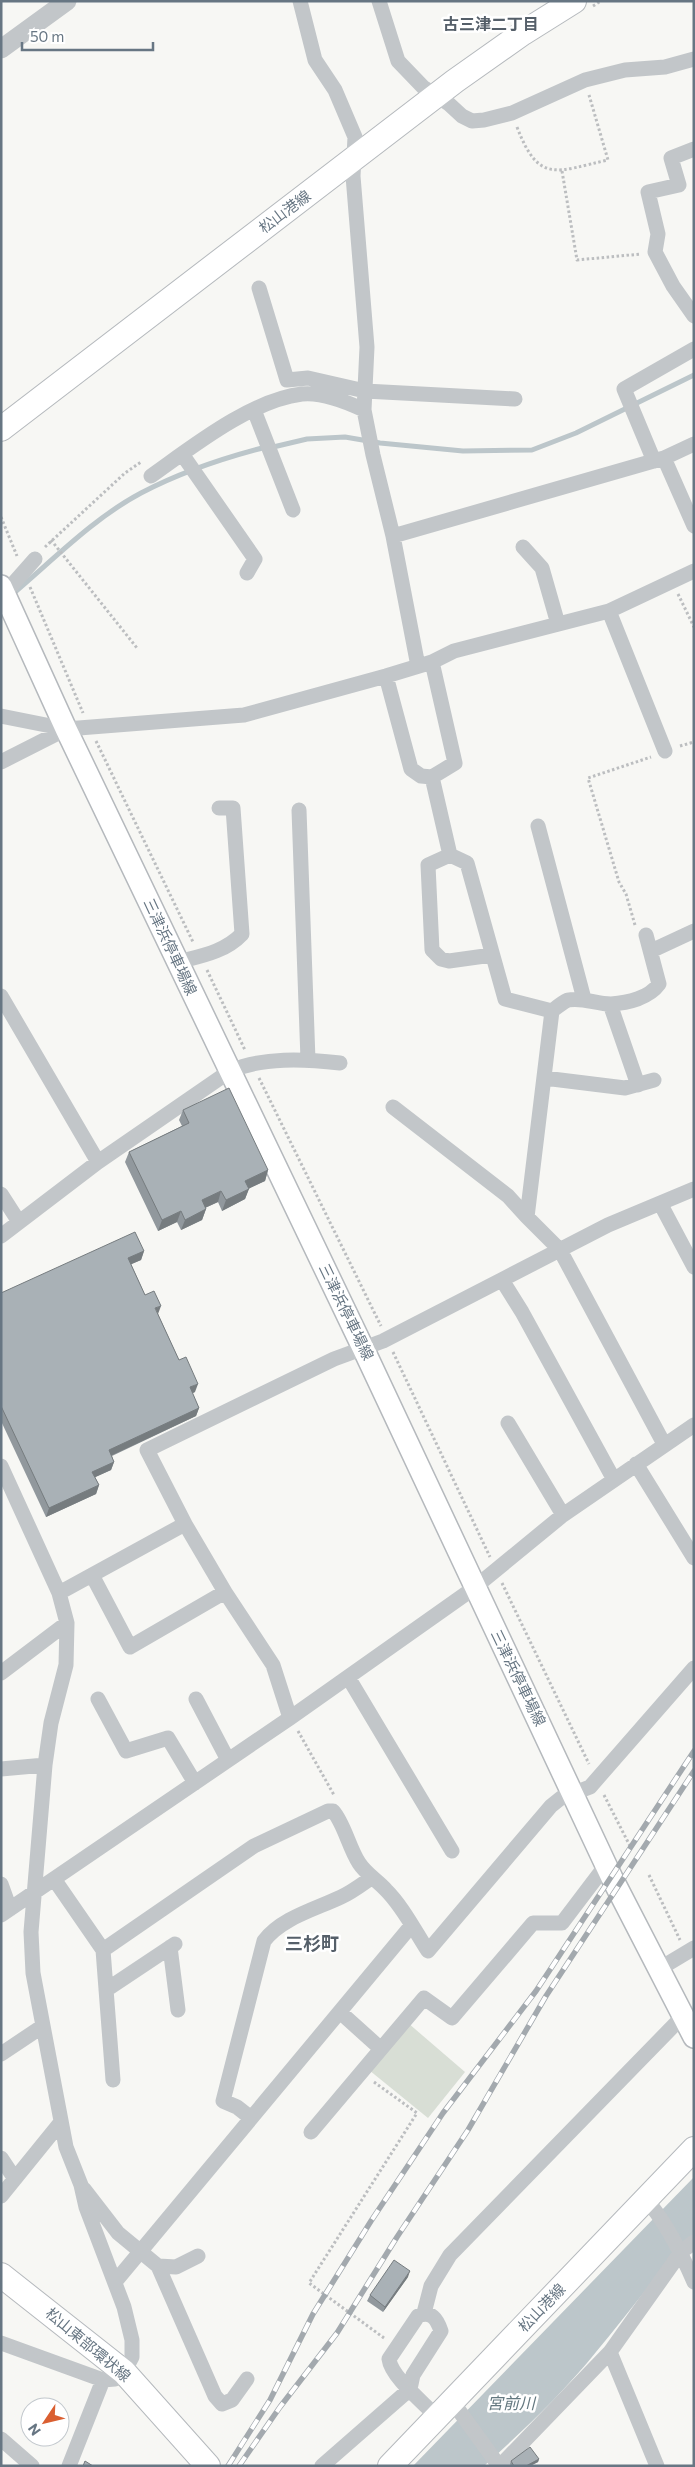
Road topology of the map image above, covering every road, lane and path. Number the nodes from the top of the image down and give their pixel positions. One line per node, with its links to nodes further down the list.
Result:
1 (66, 1): 5 (street)
2 (300, 1): 11 (street)
3 (574, 1): 8 (main road, 松山港線)
4 (383, 3): 8 (street)
5 (1, 49)
6 (694, 59): 7 (street)
7 (585, 80): 9 (street); 12 (path)
8 (437, 95): 9 (street); 11 (main road, 松山港線)
9 (512, 112): 12 (path)
10 (694, 149): 13 (street)
11 (352, 161): 17 (street); 21 (main road, 松山港線)
12 (562, 171): 13 (path)
13 (655, 252): 15 (street)
14 (259, 288): 17 (street)
15 (694, 316)
16 (694, 348): 24 (street)
17 (365, 390): 18 (street); 20 (street)
18 (515, 400)
19 (254, 410): 20 (street); 23 (street); 26 (street)
20 (364, 410): 29 (street)
21 (1, 429)
22 (694, 444): 24 (street)
23 (182, 454): 25 (street); 35 (street)
24 (659, 459): 28 (street); 29 (street)
25 (151, 476)
26 (293, 510)
27 (1, 517): 33 (path)
28 (694, 526)
29 (393, 536): 42 (street)
30 (51, 540): 41 (path)
31 (523, 548): 39 (street)
32 (35, 559): 33 (street)
33 (24, 571): 37 (street); 45 (path)
34 (694, 571): 36 (street)
35 (247, 573)
36 (672, 582): 38 (street); 40 (path)
37 (6, 596): 46 (main road, 三津浜停車場線)
38 (609, 611): 39 (street); 48 (street)
39 (558, 624): 42 (street)
40 (694, 627)
41 (137, 648)
42 (425, 664): 43 (street); 50 (street)
43 (386, 676): 45 (street); 50 (street)
44 (1, 716): 46 (street)
45 (90, 727): 46 (street); 59 (path)
46 (66, 729): 49 (street); 60 (main road, 三津浜停車場線)
47 (694, 742): 48 (path)
48 (665, 751): 56 (path)
49 (1, 762)
50 (432, 777): 54 (street)
51 (220, 808): 59 (street)
52 (299, 810): 65 (street)
53 (538, 826): 62 (street)
54 (450, 855): 58 (street); 58 (street)
55 (694, 931): 57 (street)
56 (646, 935): 57 (street)
57 (651, 951): 63 (street)
58 (492, 955): 64 (street)
59 (200, 956): 60 (street); 67 (path)
60 (178, 962): 68 (main road, 三津浜停車場線)
61 (1, 996): 73 (street)
62 (584, 999): 63 (street); 64 (street)
63 (610, 1004): 71 (street)
64 (552, 1010): 69 (street)
65 (308, 1060): 66 (street); 67 (street)
66 (340, 1063)
67 (252, 1064): 68 (street); 83 (path)
68 (230, 1071): 73 (street); 84 (main road, 三津浜停車場線)
69 (544, 1078): 71 (street); 77 (street)
70 (654, 1080): 71 (street)
71 (638, 1085)
72 (393, 1107): 77 (street)
73 (98, 1162): 78 (street)
74 (694, 1189): 76 (street)
75 (1, 1194): 78 (street)
76 (660, 1203): 80 (street); 81 (street)
77 (527, 1217): 80 (street)
78 (19, 1222): 79 (street)
79 (1, 1236)
80 (560, 1250): 82 (street); 87 (street)
81 (694, 1267)
82 (502, 1280): 83 (street); 90 (street)
83 (387, 1339): 84 (street); 94 (path)
84 (363, 1348): 92 (street); 96 (main road, 三津浜停車場線)
85 (508, 1423): 91 (street)
86 (694, 1425): 87 (street)
87 (664, 1444): 88 (street)
88 (636, 1464): 90 (street); 93 (street)
89 (1, 1466): 98 (street)
90 (614, 1478): 91 (street)
91 (563, 1515): 94 (street)
92 (185, 1524): 95 (street); 97 (street)
93 (694, 1558)
94 (496, 1570): 96 (street); 109 (path)
95 (92, 1575): 97 (street); 98 (street)
96 (474, 1588): 102 (street); 111 (main road, 三津浜停車場線)
97 (225, 1592): 105 (street)
98 (59, 1593): 99 (street)
99 (67, 1623): 101 (street); 107 (street)
100 (694, 1668): 109 (street)
101 (1, 1672)
102 (348, 1677): 105 (street); 114 (street)
103 (98, 1699): 110 (street)
104 (196, 1699): 106 (street)
105 (290, 1718): 106 (street); 112 (path)
106 (228, 1760): 110 (street)
107 (45, 1765): 108 (street); 120 (street)
108 (1, 1769)
109 (597, 1779): 111 (street); 113 (path)
110 (195, 1783): 118 (street)
111 (574, 1793): 115 (main road, 三津浜停車場線); 122 (street)
112 (333, 1811): 117 (street); 123 (street)
113 (630, 1846)
114 (452, 1851)
115 (606, 1865): 125 (main road, 三津浜停車場線); 132 (street)
116 (649, 1875): 124 (path)
117 (371, 1878): 122 (street); 136 (street)
118 (54, 1879): 120 (street); 123 (street)
119 (1, 1884): 121 (street)
120 (36, 1892): 121 (street); 130 (street)
121 (6, 1912)
122 (412, 1926): 128 (street)
123 (103, 1950): 126 (street)
124 (690, 1950): 125 (street)
125 (660, 1969): 129 (main road, 三津浜停車場線)
126 (106, 1990): 127 (street); 135 (street)
127 (178, 2010)
128 (340, 2012): 132 (street); 136 (street)
129 (683, 2016): 131 (main road, 三津浜停車場線); 155 (street)
130 (43, 2026): 133 (street); 137 (street)
131 (694, 2036)
132 (381, 2049): 134 (street)
133 (1, 2054)
134 (361, 2072): 138 (street); 154 (path)
135 (113, 2080)
136 (251, 2118): 147 (street)
137 (61, 2122): 141 (street); 142 (street)
138 (311, 2132)
139 (694, 2149): 144 (main road, 松山港線)
140 (1, 2158): 141 (street)
141 (15, 2179): 143 (street)
142 (81, 2185): 147 (street); 151 (street)
143 (1, 2196)
144 (652, 2207): 146 (street); 162 (main road, 松山港線)
145 (694, 2242): 146 (street)
146 (679, 2248): 152 (street); 158 (street)
147 (140, 2252): 149 (street); 151 (street)
148 (198, 2256): 149 (street)
149 (158, 2266): 160 (street)
150 (1, 2275): 159 (main road, 松山東部環状線)
151 (115, 2282): 159 (street)
152 (694, 2282)
153 (342, 2298): 154 (path)
154 (338, 2303): 157 (path)
155 (424, 2313): 157 (street); 161 (street)
156 (1, 2343): 159 (street)
157 (397, 2348): 161 (street)
158 (610, 2352): 164 (street); 170 (street)
159 (114, 2376): 166 (street); 167 (main road, 松山東部環状線)
160 (247, 2379)
161 (410, 2389): 162 (street); 168 (street)
162 (451, 2411): 164 (street); 169 (main road, 松山港線)
163 (1, 2439): 165 (street)
164 (497, 2463)
165 (32, 2466)
166 (68, 2466)
167 (208, 2466)
168 (322, 2466)
169 (390, 2466)
170 (657, 2466)

